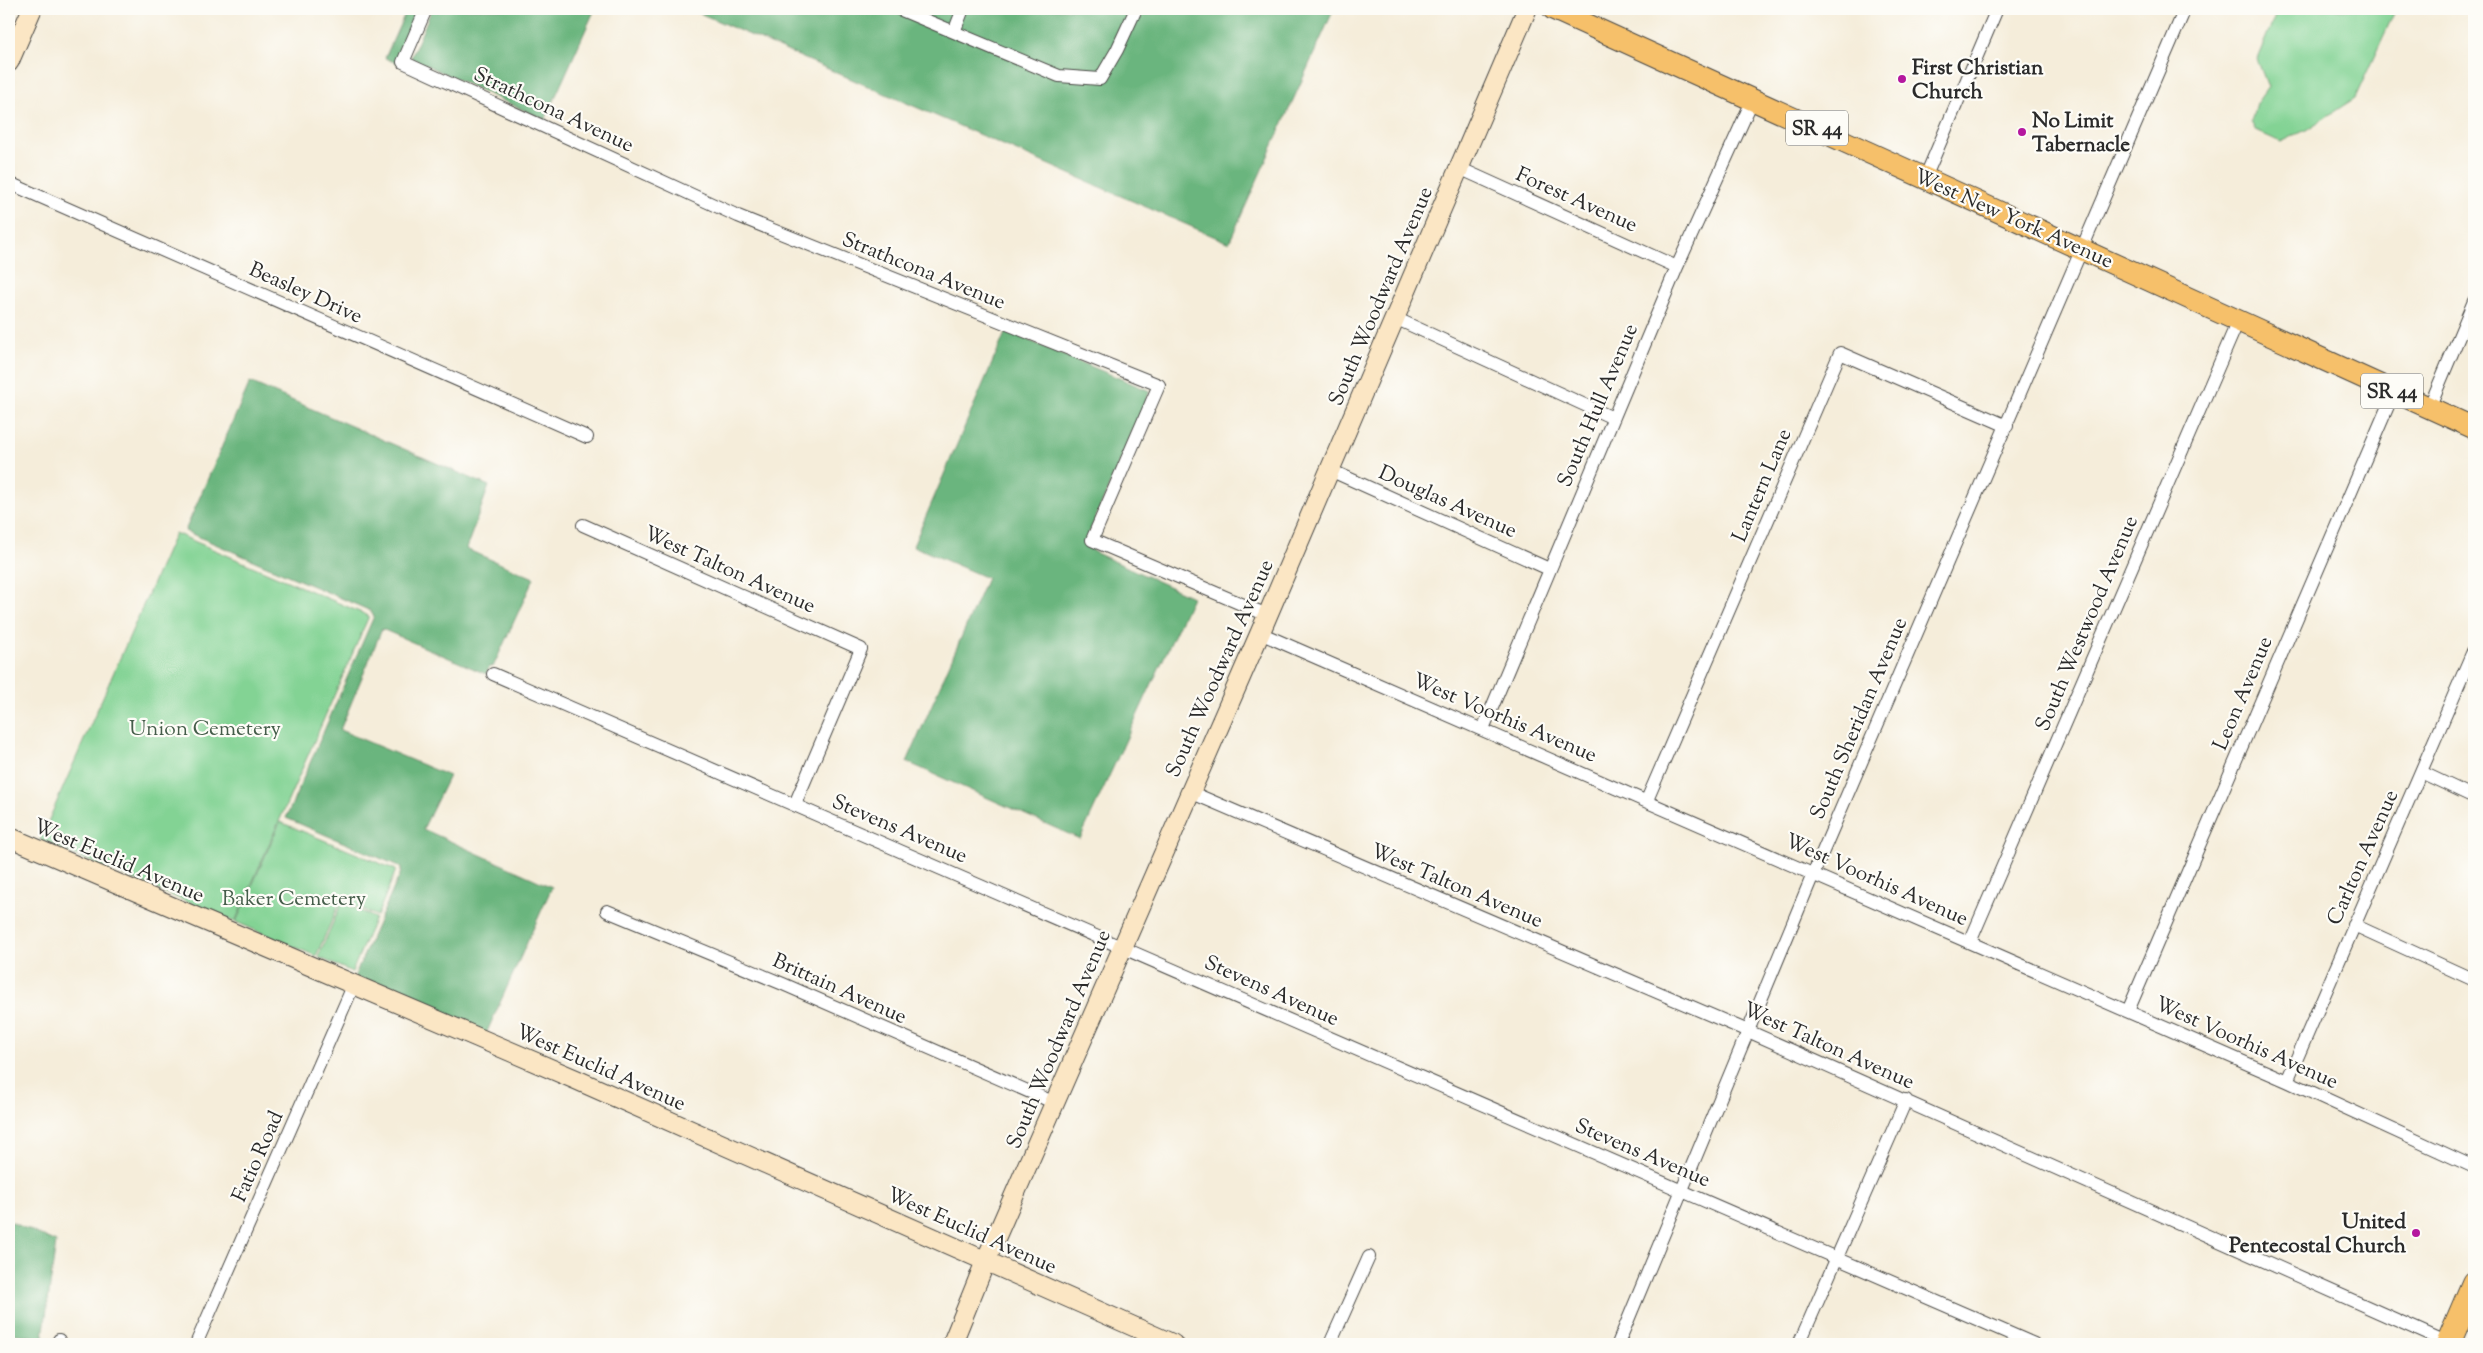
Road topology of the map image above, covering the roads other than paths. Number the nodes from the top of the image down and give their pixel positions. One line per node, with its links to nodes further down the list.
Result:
1 (32, 9): 11 (street)
2 (426, 9): 30 (street, Strathcona Avenue)
3 (899, 9): 10 (street)
4 (963, 9): 10 (street)
5 (1136, 9): 10 (street)
6 (1527, 9): 13 (street, South Woodward Avenue)
7 (1553, 9): 12 (main road, West New York Avenue / SR 44)
8 (1997, 9): 14 (street)
9 (2185, 9): 16 (street, South Sheridan Avenue)
10 (954, 32)
11 (9, 62)
12 (1753, 100): 14 (main road, West New York Avenue / SR 44); 17 (street, South Hull Avenue)
13 (1459, 168): 17 (street, Forest Avenue); 19 (street, South Woodward Avenue)
14 (1925, 178): 16 (main road, West New York Avenue / SR 44)
15 (9, 183): 26 (street, Beasley Drive)
16 (2081, 248): 20 (main road, West New York Avenue / SR 44); 24 (street, South Sheridan Avenue)
17 (1677, 266): 23 (street, South Hull Avenue)
18 (2474, 301): 22 (street)
19 (1395, 318): 23 (street); 27 (street, South Woodward Avenue)
20 (2238, 321): 21 (main road, West New York Avenue / SR 44); 44 (street, South Westwood Avenue)
21 (2394, 392): 22 (main road, West New York Avenue / SR 44); 48 (street, Leon Avenue)
22 (2429, 408): 25 (main road, West New York Avenue / SR 44)
23 (1613, 418): 29 (street, South Hull Avenue)
24 (2007, 426): 38 (street, Lantern Lane); 41 (street, South Sheridan Avenue)
25 (2474, 428)
26 (587, 437)
27 (1330, 470): 29 (street, Douglas Avenue); 30 (street, South Woodward Avenue)
28 (583, 525): 39 (street, West Talton Avenue)
29 (1549, 569): 34 (street, South Hull Avenue)
30 (1268, 615): 31 (street, South Woodward Avenue)
31 (1260, 633): 34 (street, West Voorhis Avenue); 36 (street, South Woodward Avenue)
32 (2474, 649): 35 (street, Carlton Avenue)
33 (493, 674): 39 (street, Stevens Avenue)
34 (1483, 729): 38 (street, West Voorhis Avenue)
35 (2421, 772): 37 (street); 43 (street, Carlton Avenue)
36 (1190, 792): 45 (street, South Woodward Avenue); 49 (street, West Talton Avenue)
37 (2474, 797)
38 (1647, 800): 41 (street, West Voorhis Avenue)
39 (795, 804): 45 (street, Stevens Avenue)
40 (9, 837): 47 (street, West Euclid Avenue)
41 (1814, 872): 44 (street, West Voorhis Avenue); 49 (street, South Sheridan Avenue)
42 (607, 911): 52 (street, Brittain Avenue)
43 (2354, 925): 46 (street); 50 (street, Carlton Avenue)
44 (1970, 942): 48 (street, West Voorhis Avenue)
45 (1122, 946): 52 (street, South Woodward Avenue); 54 (street, Stevens Avenue)
46 (2474, 980)
47 (354, 984): 57 (street, West Euclid Avenue); 59 (street, Fatio Road)
48 (2128, 1010): 50 (street, West Voorhis Avenue)
49 (1748, 1031): 51 (street, West Talton Avenue); 54 (street, South Sheridan Avenue)
50 (2287, 1080): 53 (street, West Voorhis Avenue)
51 (1906, 1100): 56 (street); 66 (street, West Talton Avenue)
52 (1055, 1104): 57 (street, South Woodward Avenue)
53 (2474, 1167)
54 (1682, 1190): 56 (street, Stevens Avenue); 63 (street, South Sheridan Avenue)
55 (1369, 1258): 62 (street)
56 (1838, 1259): 64 (street); 65 (street, Stevens Avenue)
57 (986, 1260): 60 (street, South Woodward Avenue); 61 (street, West Euclid Avenue)
58 (2474, 1283): 66 (highway)
59 (196, 1344)
60 (952, 1344)
61 (1173, 1344)
62 (1330, 1344)
63 (1619, 1344)
64 (1799, 1344)
65 (2034, 1344)
66 (2448, 1344)

